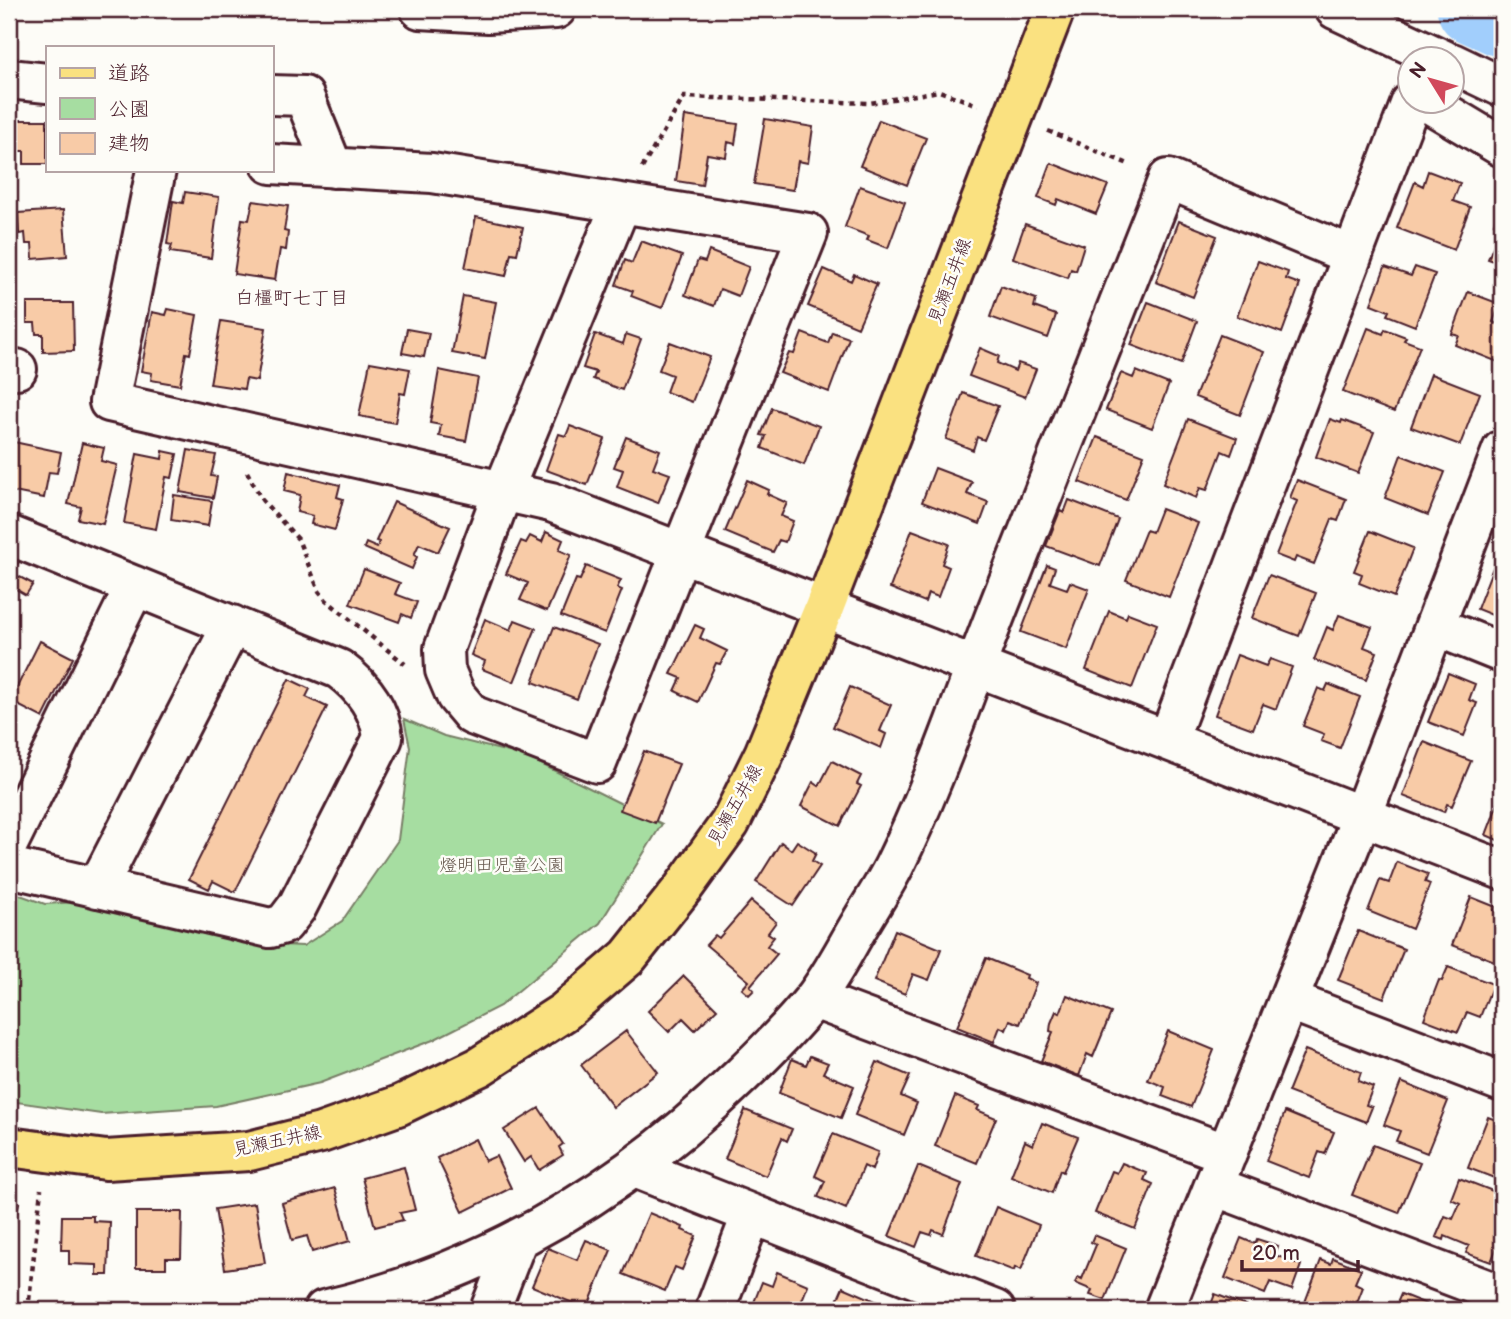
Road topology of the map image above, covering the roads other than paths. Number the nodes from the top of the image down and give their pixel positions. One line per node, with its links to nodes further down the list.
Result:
1 (420, 9): 2 (street)
2 (556, 9)
3 (1055, 9): 24 (main road, 見瀬五井線)
4 (1335, 9): 5 (street)
5 (1414, 46)
6 (1466, 70): 9 (street)
7 (9, 79): 8 (street)
8 (46, 83)
9 (1502, 87)
10 (273, 94): 15 (street)
11 (1406, 116): 18 (street)
12 (1450, 116): 13 (street)
13 (1502, 147)
14 (273, 164): 15 (street)
15 (333, 168): 17 (street)
16 (156, 172): 20 (street)
17 (621, 204): 20 (street); 22 (street)
18 (1351, 255): 28 (street); 29 (street)
19 (1502, 450): 26 (street)
20 (503, 491): 22 (street); 22 (street)
21 (9, 534): 23 (street)
22 (680, 552): 24 (street)
23 (135, 586): 25 (street); 31 (street)
24 (824, 608): 28 (street); 38 (main road, 見瀬五井線)
25 (232, 625): 34 (street); 34 (street)
26 (1435, 626): 27 (street); 30 (street)
27 (1502, 653)
28 (975, 666): 29 (street); 35 (street)
29 (1168, 740): 30 (street)
30 (1362, 816): 33 (street); 36 (street)
31 (9, 842)
32 (9, 867): 34 (street)
33 (1502, 870)
34 (97, 888)
35 (814, 999): 39 (street); 40 (street)
36 (1288, 1000): 37 (street); 40 (street)
37 (1502, 1082)
38 (9, 1147)
39 (635, 1168): 41 (street); 42 (street)
40 (1220, 1170): 43 (street); 49 (street)
41 (751, 1216): 44 (street); 47 (street)
42 (517, 1241): 45 (street); 46 (street)
43 (1502, 1295)
44 (942, 1301): 48 (street)
45 (324, 1310)
46 (490, 1310)
47 (715, 1310)
48 (995, 1310)
49 (1164, 1310)

